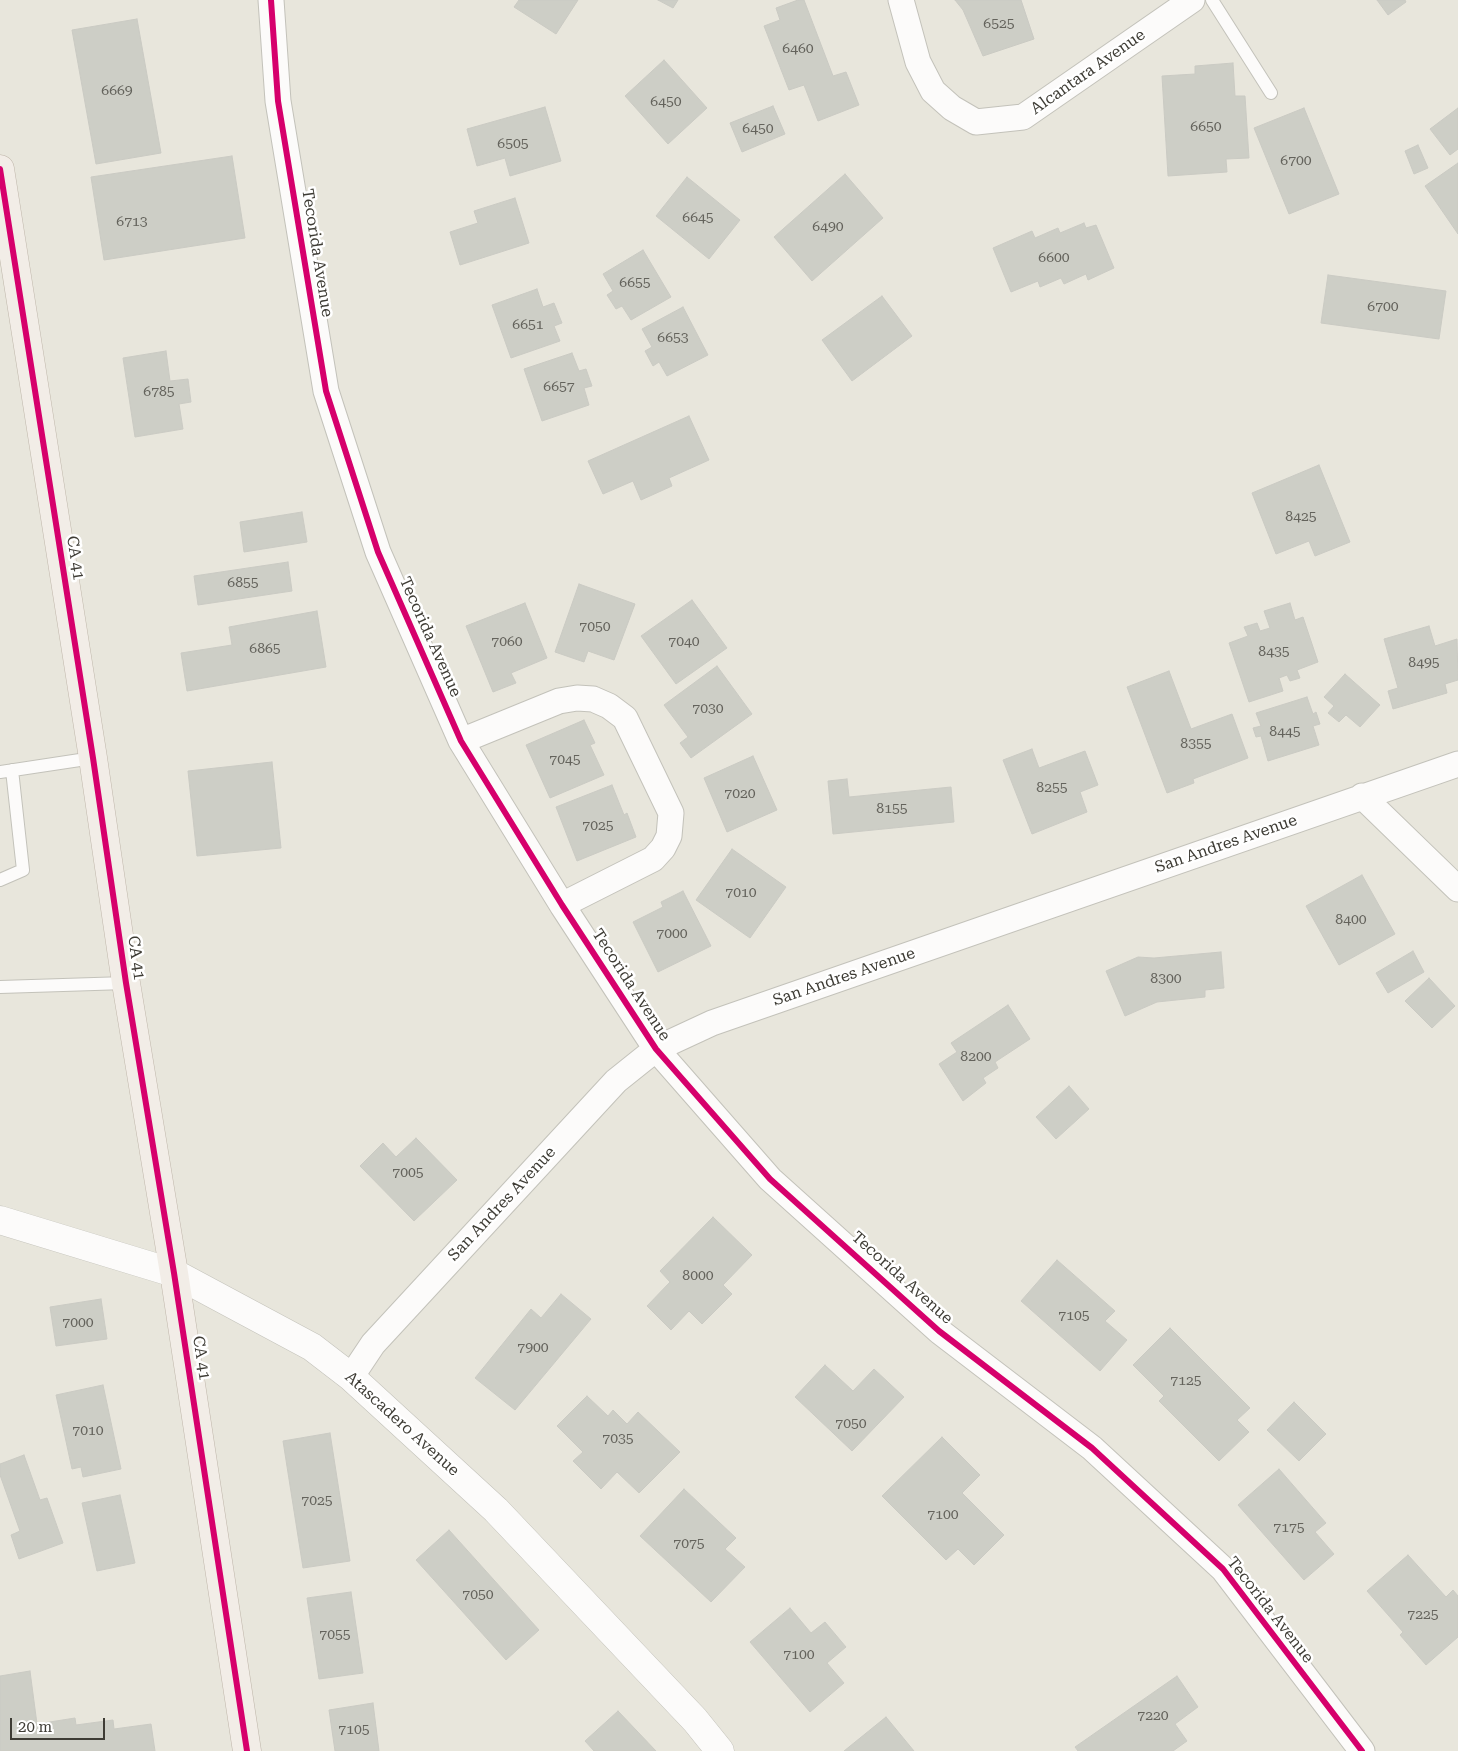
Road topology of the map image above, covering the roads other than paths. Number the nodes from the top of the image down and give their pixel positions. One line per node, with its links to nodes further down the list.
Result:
1 (272, 0): 7 (street, Tecorida Avenue)
2 (901, 0): 3 (street, Alcantara Avenue)
3 (1192, 0)
4 (1212, 0): 5 (lane)
5 (1271, 93)
6 (0, 169): 8 (main road, CA 41 / CA 41)
7 (461, 741): 14 (street, Tecorida Avenue); 14 (street)
8 (93, 758): 10 (lane); 15 (main road, CA 41 / CA 41)
9 (1458, 764): 11 (street, San Andres Avenue)
10 (6, 771): 12 (lane)
11 (1362, 796): 13 (street); 17 (street, San Andres Avenue)
12 (0, 880)
13 (1458, 889)
14 (562, 905): 17 (street, Tecorida Avenue)
15 (126, 983): 16 (lane); 19 (main road, CA 41 / CA 41)
16 (0, 987)
17 (656, 1049): 20 (street, San Andres Avenue); 23 (street, Tecorida Avenue)
18 (0, 1220): 19 (main road, Atascadero Avenue)
19 (174, 1273): 20 (main road, Atascadero Avenue); 21 (main road, CA 41 / CA 41)
20 (351, 1377): 22 (main road, Atascadero Avenue)
21 (247, 1751)
22 (720, 1751)
23 (1362, 1751)

